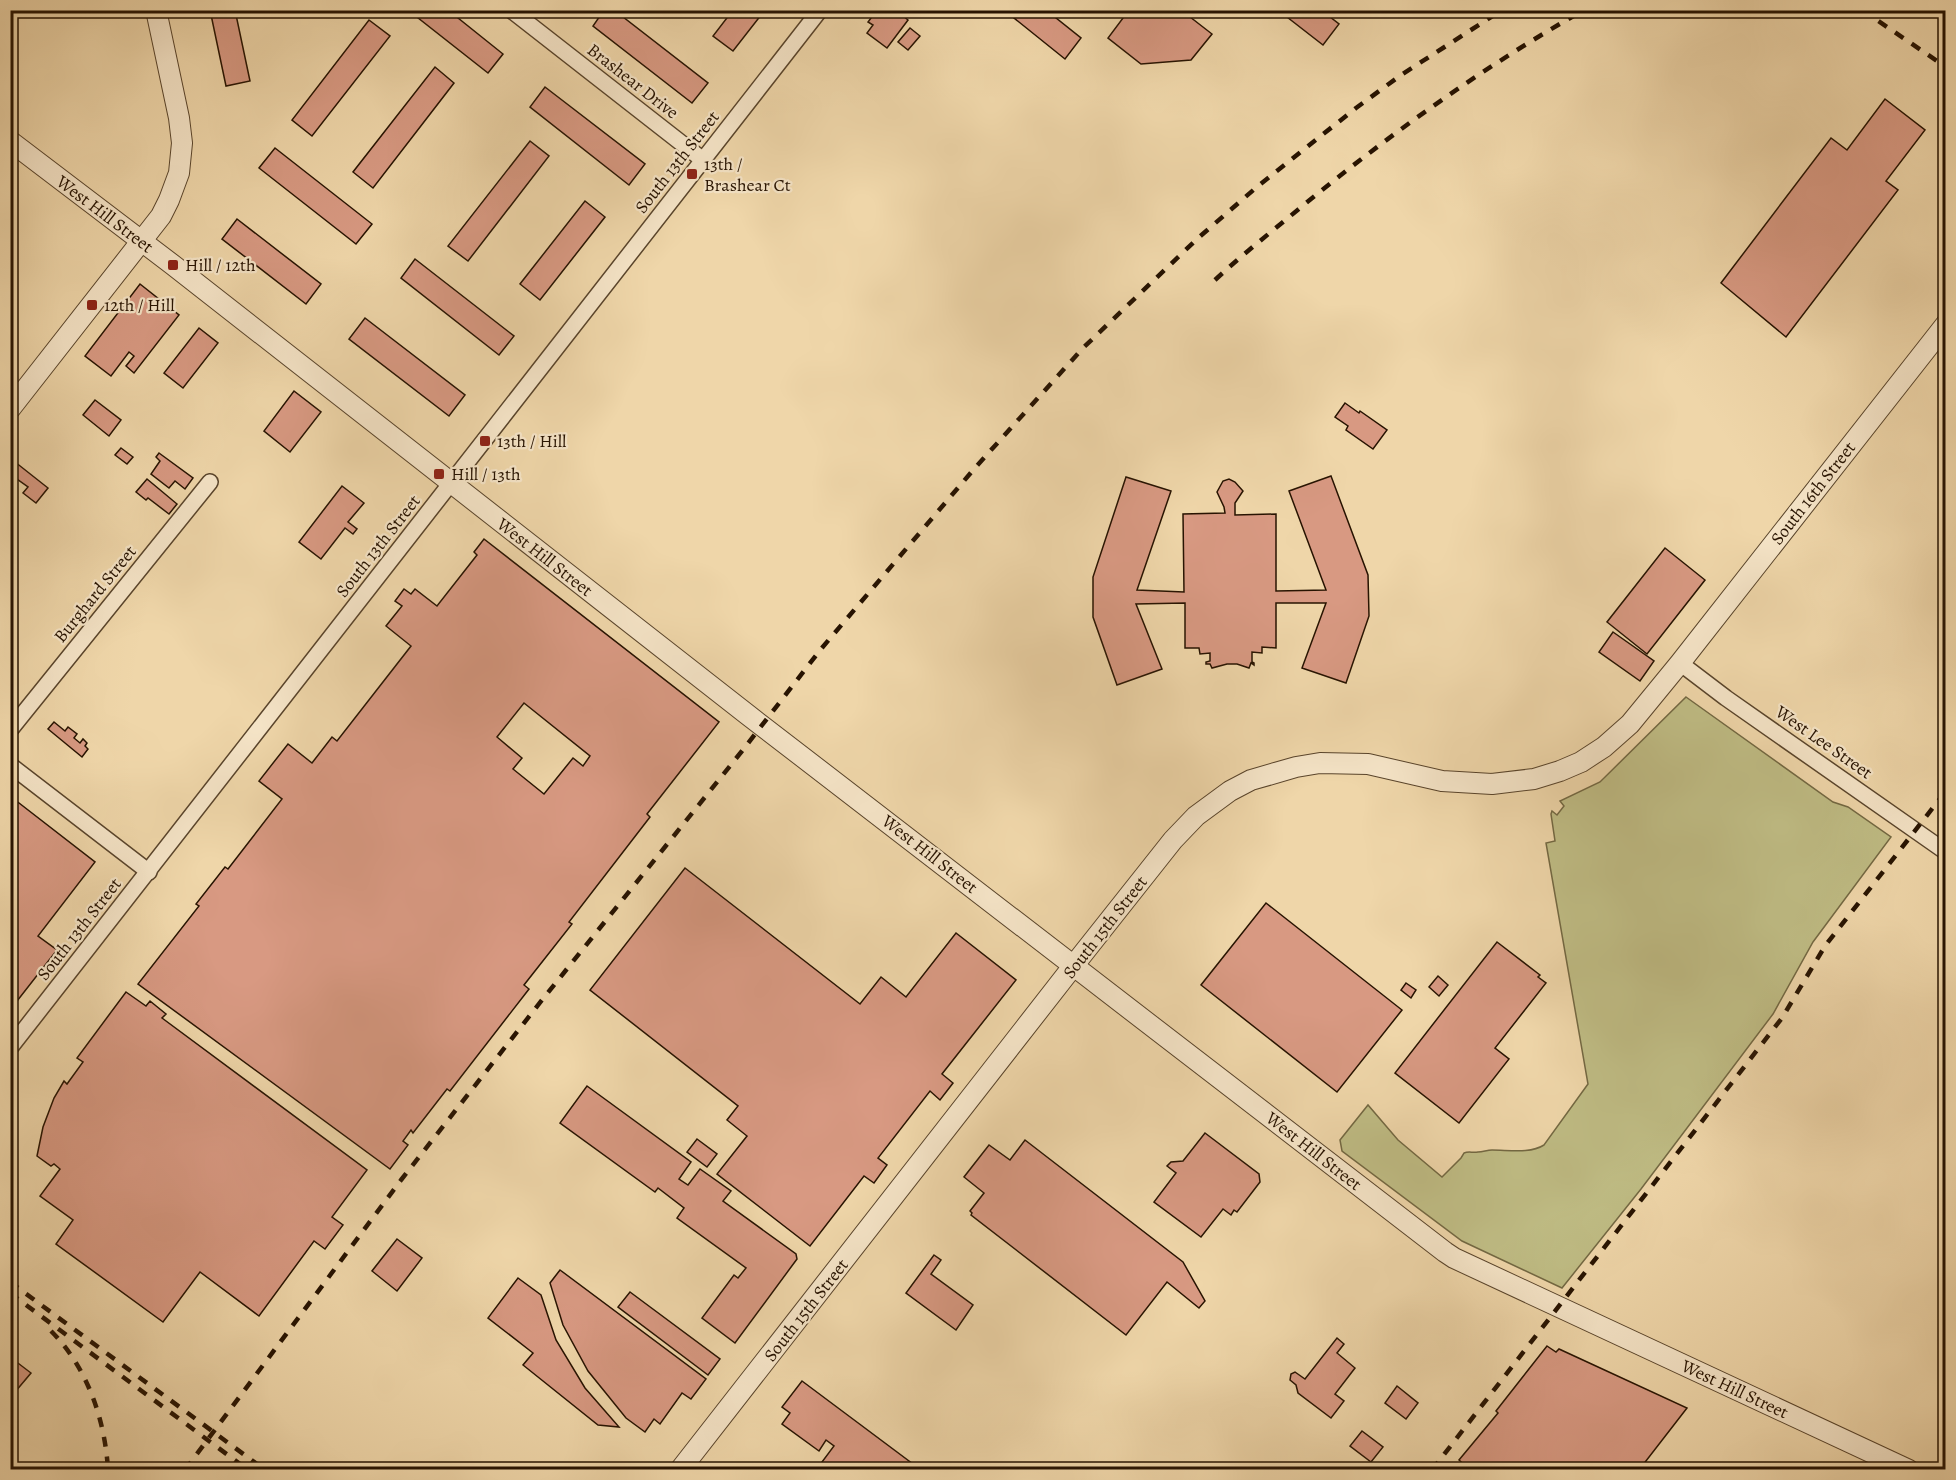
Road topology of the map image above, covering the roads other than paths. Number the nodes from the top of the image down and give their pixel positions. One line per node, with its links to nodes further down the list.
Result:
1 (156, 10): 6 (street)
2 (511, 10): 5 (street, Brashear Drive)
3 (820, 10): 5 (street, South 13th Street)
4 (10, 141): 6 (street, West Hill Street)
5 (703, 160): 10 (street, South 13th Street)
6 (141, 241): 8 (street); 10 (street, West Hill Street)
7 (1946, 324): 11 (street, South 16th Street)
8 (10, 409)
9 (210, 482): 12 (street, Burghard Street)
10 (451, 483): 15 (street, South 13th Street); 16 (street, West Hill Street)
11 (1680, 663): 14 (street, West Lee Street); 16 (street, South 15th Street)
12 (10, 730)
13 (10, 765): 15 (street)
14 (1946, 852)
15 (149, 872): 17 (street, South 13th Street)
16 (1074, 965): 18 (street, South 15th Street); 19 (street, West Hill Street)
17 (10, 1048)
18 (680, 1470)
19 (1909, 1470)

